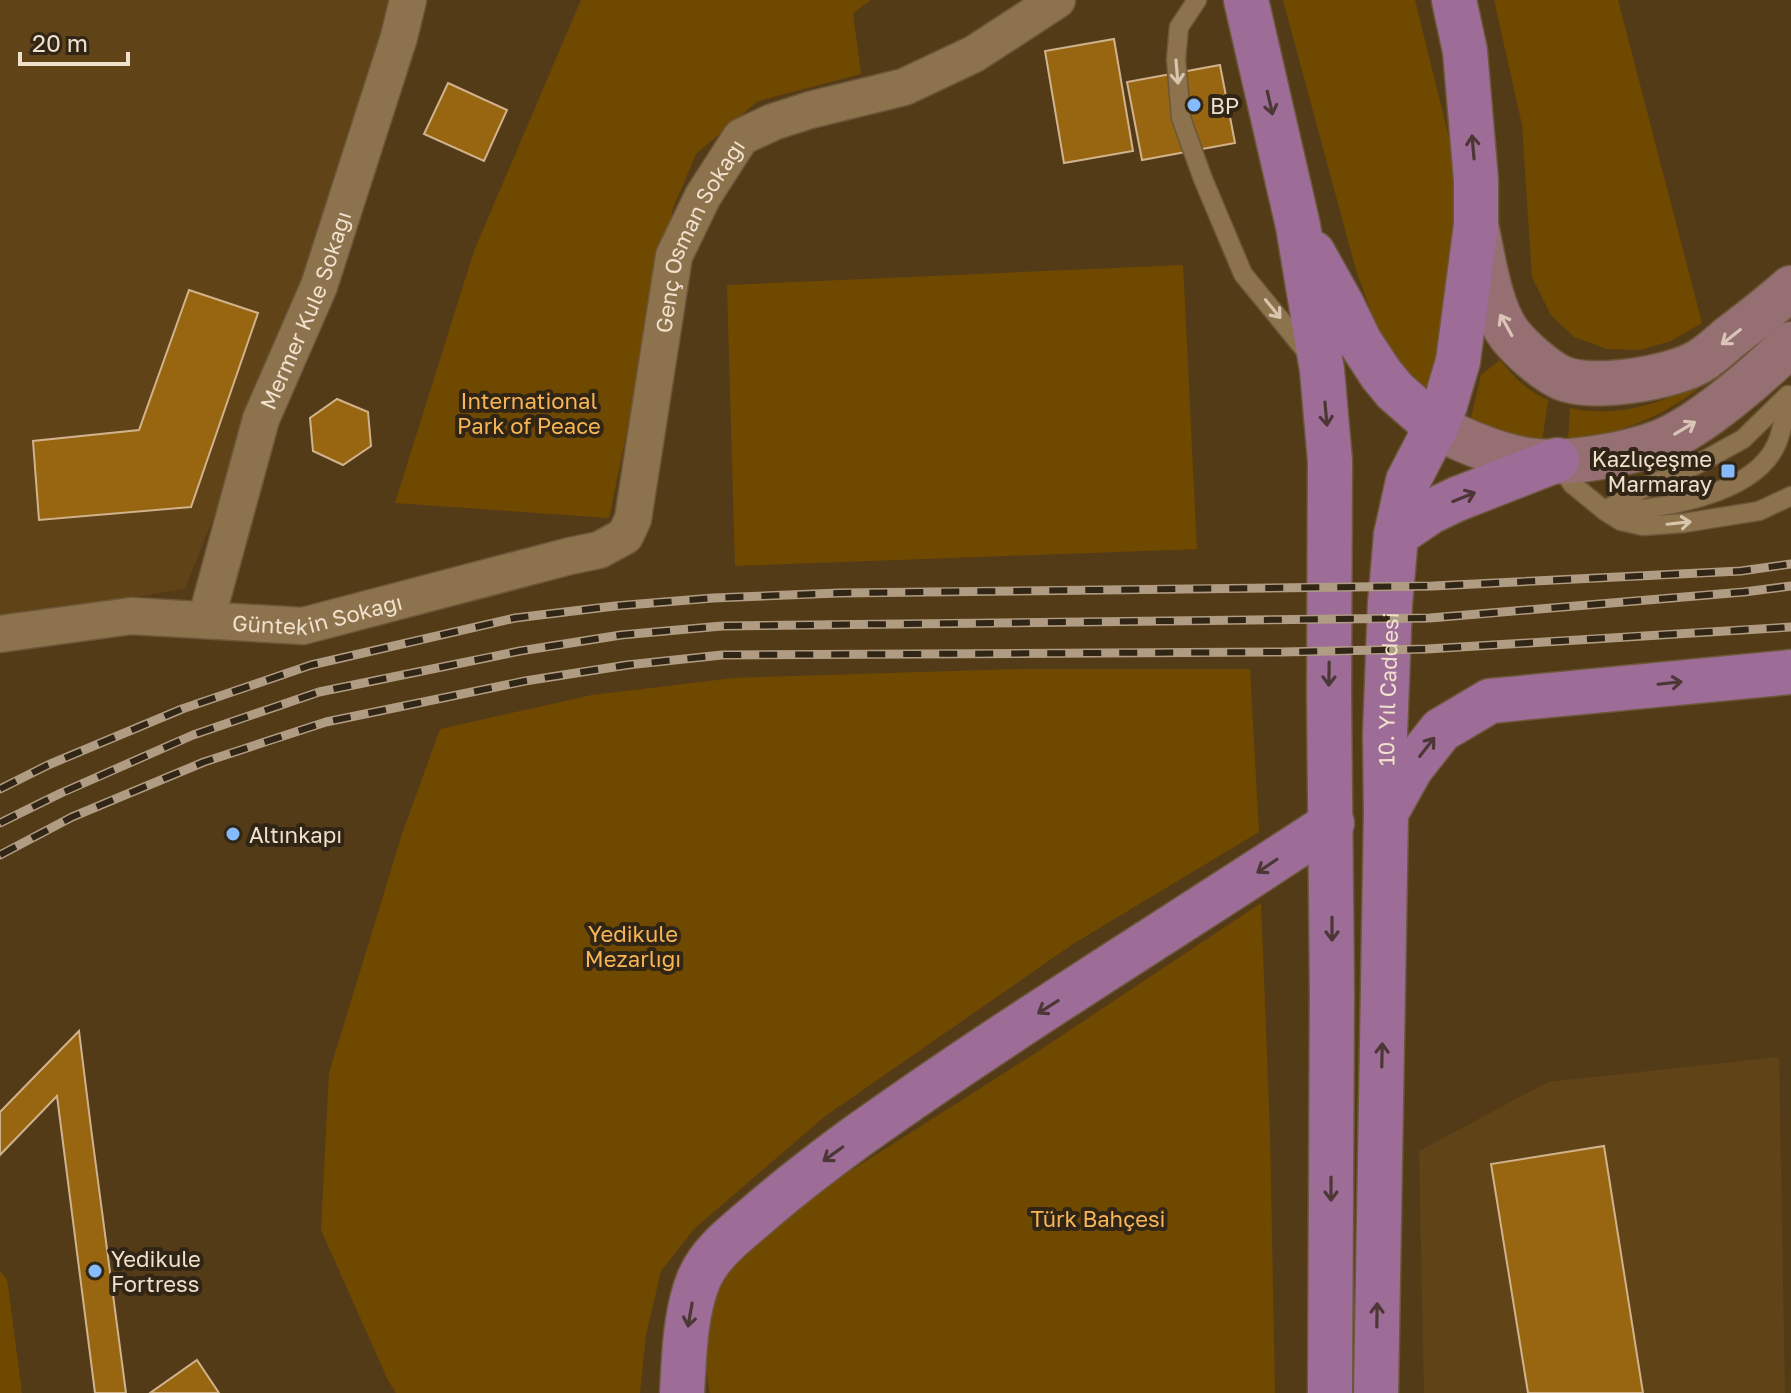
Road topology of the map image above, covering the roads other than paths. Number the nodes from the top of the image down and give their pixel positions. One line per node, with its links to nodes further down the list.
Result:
1 (408, 0): 18 (street, Mermer Kule Sokağı)
2 (1057, 0): 17 (street, Genç Osman Sokağı)
3 (1197, 0): 9 (lane, one-way to 9)
4 (1246, 0): 7 (main road, one-way to 7)
5 (1454, 0): 6 (main road, 10. Yıl Caddesi, one-way to 5)
6 (1476, 225): 8 (main road, one-way to 6); 12 (main road, 10. Yıl Caddesi)
7 (1298, 226): 9 (main road); 12 (main road)
8 (1791, 288)
9 (1322, 370): 22 (main road, one-way to 22)
10 (1788, 372): 11 (lane); 13 (main road, one-way to 10); 15 (lane); 15 (lane)
11 (1791, 419)
12 (1436, 427): 13 (main road); 16 (main road, 10. Yıl Caddesi)
13 (1557, 460): 15 (lane); 16 (main road, one-way to 13)
14 (1791, 496): 15 (lane, one-way to 14)
15 (1605, 511)
16 (1396, 535): 21 (main road, 10. Yıl Caddesi)
17 (625, 536): 18 (street, Güntekin Sokağı)
18 (206, 620): 19 (street, Güntekin Sokağı)
19 (0, 634)
20 (1791, 672): 21 (main road, one-way to 20)
21 (1386, 813): 25 (main road, 10. Yıl Caddesi, one-way to 21)
22 (1332, 823): 23 (main road, one-way to 23); 24 (main road, one-way to 24)
23 (682, 1393)
24 (1330, 1393)
25 (1376, 1393)

